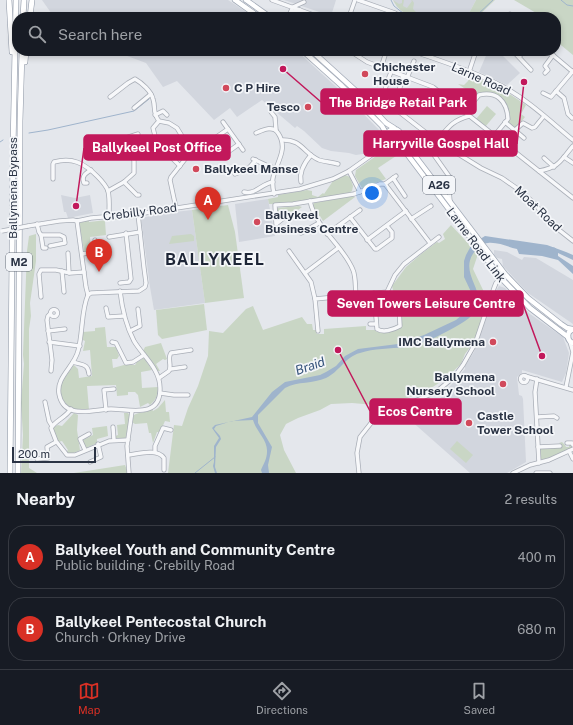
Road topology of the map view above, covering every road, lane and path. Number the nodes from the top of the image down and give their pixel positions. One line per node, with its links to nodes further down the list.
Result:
1 (9, 0): 23 (highway, M2)
2 (16, 0): 13 (highway, Ballymena Bypass / M2)
3 (24, 0): 14 (highway)
4 (32, 0): 15 (highway)
5 (235, 0): 16 (main road)
6 (246, 0): 17 (main road)
7 (272, 0): 11 (street)
8 (355, 0): 21 (street)
9 (358, 0): 22 (street)
10 (304, 1): 11 (street); 12 (street)
11 (293, 7): 12 (street); 18 (street)
12 (301, 10): 19 (street); 20 (street)
13 (16, 12)
14 (23, 12)
15 (31, 12)
16 (252, 12)
17 (263, 12)
18 (290, 12)
19 (293, 12)
20 (306, 12)
21 (352, 12)
22 (393, 12)
23 (12, 49)
24 (12, 56): 83 (highway, M2)
25 (15, 56): 83 (highway, Ballymena Bypass / M2)
26 (22, 56): 60 (highway, Ballymena Bypass / M2)
27 (25, 56): 60 (highway, M2)
28 (308, 56): 71 (main road, A26)
29 (318, 56): 64 (main road, A26)
30 (357, 56): 38 (street)
31 (362, 56): 38 (street)
32 (385, 56): 40 (street)
33 (426, 56): 44 (street, Larne Road)
34 (474, 56): 44 (street)
35 (519, 56): 41 (street)
36 (552, 56): 45 (street)
37 (554, 56): 42 (street)
38 (361, 59): 40 (street)
39 (414, 61): 46 (street)
40 (381, 68): 43 (street)
41 (531, 70)
42 (573, 71): 47 (street)
43 (391, 72): 46 (street); 79 (street, Moat Road)
44 (468, 72): 58 (street, Larne Road)
45 (545, 73)
46 (405, 77): 51 (street); 54 (street)
47 (556, 91): 48 (street); 59 (street)
48 (543, 93)
49 (151, 94): 50 (street); 52 (street); 56 (street)
50 (110, 97)
51 (415, 99)
52 (134, 108)
53 (271, 112): 66 (street)
54 (465, 112): 57 (street); 63 (street)
55 (167, 114): 56 (street)
56 (155, 115): 61 (street)
57 (469, 116): 72 (street); 79 (street)
58 (544, 116): 67 (street); 77 (street, Larne Road)
59 (572, 118)
60 (20, 121): 231 (highway, Ballymena Bypass / M2)
61 (159, 121): 78 (street); 87 (street)
62 (223, 122): 65 (street)
63 (505, 122): 67 (street); 72 (street)
64 (394, 128): 70 (main road, A26); 71 (main road)
65 (228, 129): 75 (street); 81 (street)
66 (276, 130): 68 (street); 76 (street)
67 (515, 130): 74 (street)
68 (256, 133)
69 (138, 134): 73 (street)
70 (402, 135): 80 (main road); 109 (main road, Larne Road Link / A26)
71 (387, 136): 80 (main road, A26); 85 (street, Crebilly Road)
72 (494, 136): 101 (street)
73 (127, 138): 84 (street); 84 (street)
74 (524, 138)
75 (214, 139): 87 (street); 88 (street)
76 (282, 140): 89 (street); 98 (street)
77 (573, 140)
78 (151, 142)
79 (439, 142): 110 (street); 144 (street, Moat Road)
80 (394, 143): 85 (street, Crebilly Road); 141 (main road, Larne Road Link / A26)
81 (239, 144): 86 (street); 88 (street)
82 (573, 146): 91 (street)
83 (13, 149): 230 (highway, Ballymena Bypass / M2)
84 (130, 149): 104 (street)
85 (380, 149): 100 (street, Crebilly Road)
86 (244, 150)
87 (188, 153): 96 (street)
88 (225, 154): 90 (street)
89 (311, 155): 95 (street); 106 (street)
90 (221, 156)
91 (564, 157): 94 (street); 97 (street)
92 (171, 158): 96 (street)
93 (544, 158): 97 (street)
94 (573, 163)
95 (338, 164)
96 (180, 166): 121 (street)
97 (554, 167): 101 (street)
98 (277, 169): 102 (street); 105 (street)
99 (91, 170): 103 (street); 107 (street); 111 (street)
100 (349, 171): 113 (street); 114 (street, Crebilly Road)
101 (539, 171): 117 (street)
102 (235, 174)
103 (54, 179)
104 (124, 182): 111 (street); 115 (street)
105 (273, 182): 112 (street); 114 (street)
106 (301, 182)
107 (87, 183)
108 (385, 184): 113 (street); 116 (street); 123 (street)
109 (438, 185): 110 (street); 119 (main road, Larne Road Link / A26)
110 (450, 185): 119 (street)
111 (108, 191): 125 (street)
112 (244, 192)
113 (360, 192): 118 (street)
114 (274, 194): 121 (street, Crebilly Road)
115 (140, 195)
116 (405, 196)
117 (573, 198)
118 (310, 201): 126 (street); 130 (street)
119 (450, 201): 141 (main road, Larne Road Link / A26)
120 (431, 206): 128 (street)
121 (176, 208): 124 (street, Crebilly Road)
122 (360, 210): 127 (street)
123 (406, 212): 128 (street); 132 (street)
124 (138, 214): 125 (street, Crebilly Road); 134 (street)
125 (109, 217): 129 (street, Crebilly Road)
126 (285, 217)
127 (350, 218): 137 (street); 143 (street)
128 (411, 219): 145 (street)
129 (77, 221): 131 (street, Crebilly Road); 149 (street)
130 (319, 223): 135 (street); 137 (street)
131 (37, 224): 133 (street, Crebilly Road, bridge); 138 (street)
132 (386, 226): 143 (street); 143 (street)
133 (1, 231)
134 (140, 232): 136 (street); 160 (street)
135 (301, 233)
136 (126, 234): 139 (street); 156 (street)
137 (328, 234): 146 (street)
138 (41, 235): 138 (street)
139 (109, 237)
140 (439, 238): 145 (street)
141 (474, 238): 154 (main road, Larne Road Link / A26); 155 (main road, Larne Road Link / A26)
142 (94, 240): 149 (street)
143 (367, 240)
144 (573, 241)
145 (430, 244): 161 (street)
146 (338, 248): 153 (street); 163 (street)
147 (289, 251): 153 (street)
148 (68, 253): 152 (street)
149 (82, 254): 151 (street)
150 (62, 271): 152 (street); 159 (street); 164 (street)
151 (84, 272): 152 (street); 162 (street)
152 (69, 273)
153 (305, 273): 166 (street)
154 (505, 274): 155 (street); 176 (main road, Larne Road Link / A26)
155 (501, 278): 157 (street); 158 (main road, Larne Road Link / A26)
156 (120, 282)
157 (496, 283): 158 (street); 233 (street)
158 (506, 284): 180 (main road, Larne Road Link / A26)
159 (64, 292)
160 (120, 292): 162 (street); 172 (street)
161 (374, 293): 163 (street); 169 (street)
162 (88, 295): 183 (street)
163 (356, 295): 166 (street)
164 (41, 298)
165 (396, 298): 174 (street)
166 (315, 299): 179 (street)
167 (106, 308): 172 (street)
168 (138, 309): 177 (street)
169 (375, 309): 170 (street); 174 (street)
170 (363, 310)
171 (50, 314): 178 (street)
172 (124, 316): 177 (street)
173 (370, 324): 174 (street)
174 (376, 324)
175 (65, 329): 178 (street)
176 (573, 329): 180 (main road, A26)
177 (130, 330): 186 (street)
178 (48, 331): 181 (street)
179 (318, 331)
180 (570, 341): 185 (street)
181 (49, 342): 183 (street); 190 (street)
182 (112, 342): 186 (street)
183 (80, 346): 187 (street)
184 (190, 350): 189 (street)
185 (573, 351): 196 (street)
186 (144, 355): 193 (street)
187 (73, 362): 191 (street); 202 (street)
188 (185, 367): 189 (street)
189 (170, 368): 193 (street)
190 (51, 371)
191 (89, 374)
192 (525, 375): 194 (street); 195 (street); 195 (street)
193 (159, 378): 199 (street)
194 (536, 379): 195 (street); 196 (street); 205 (street)
195 (526, 381)
196 (566, 387): 198 (street)
197 (114, 389): 203 (street)
198 (573, 390)
199 (160, 393): 200 (street); 204 (street)
200 (188, 395)
201 (45, 402): 207 (street)
202 (71, 409): 203 (street); 207 (street)
203 (106, 410): 204 (street)
204 (132, 411): 212 (street)
205 (536, 417): 206 (street); 218 (street)
206 (557, 418)
207 (52, 426): 213 (street)
208 (112, 427): 211 (street)
209 (171, 430): 221 (street)
210 (90, 434): 219 (street)
211 (114, 440): 212 (street); 215 (street)
212 (128, 440): 222 (street)
213 (56, 442): 219 (street); 223 (street)
214 (567, 443): 217 (street)
215 (98, 444): 219 (street); 225 (street)
216 (559, 445): 218 (street)
217 (573, 445)
218 (538, 447): 226 (street)
219 (85, 450)
220 (571, 450): 224 (street); 226 (street)
221 (155, 452): 222 (street); 228 (street)
222 (128, 455): 232 (street)
223 (37, 459)
224 (573, 459)
225 (90, 462)
226 (539, 463): 234 (street)
227 (546, 468): 236 (street)
228 (164, 470)
229 (550, 472): 236 (street)
230 (10, 473)
231 (18, 473)
232 (129, 473)
233 (359, 473)
234 (513, 473)
235 (536, 473): 236 (street)
236 (546, 473)

